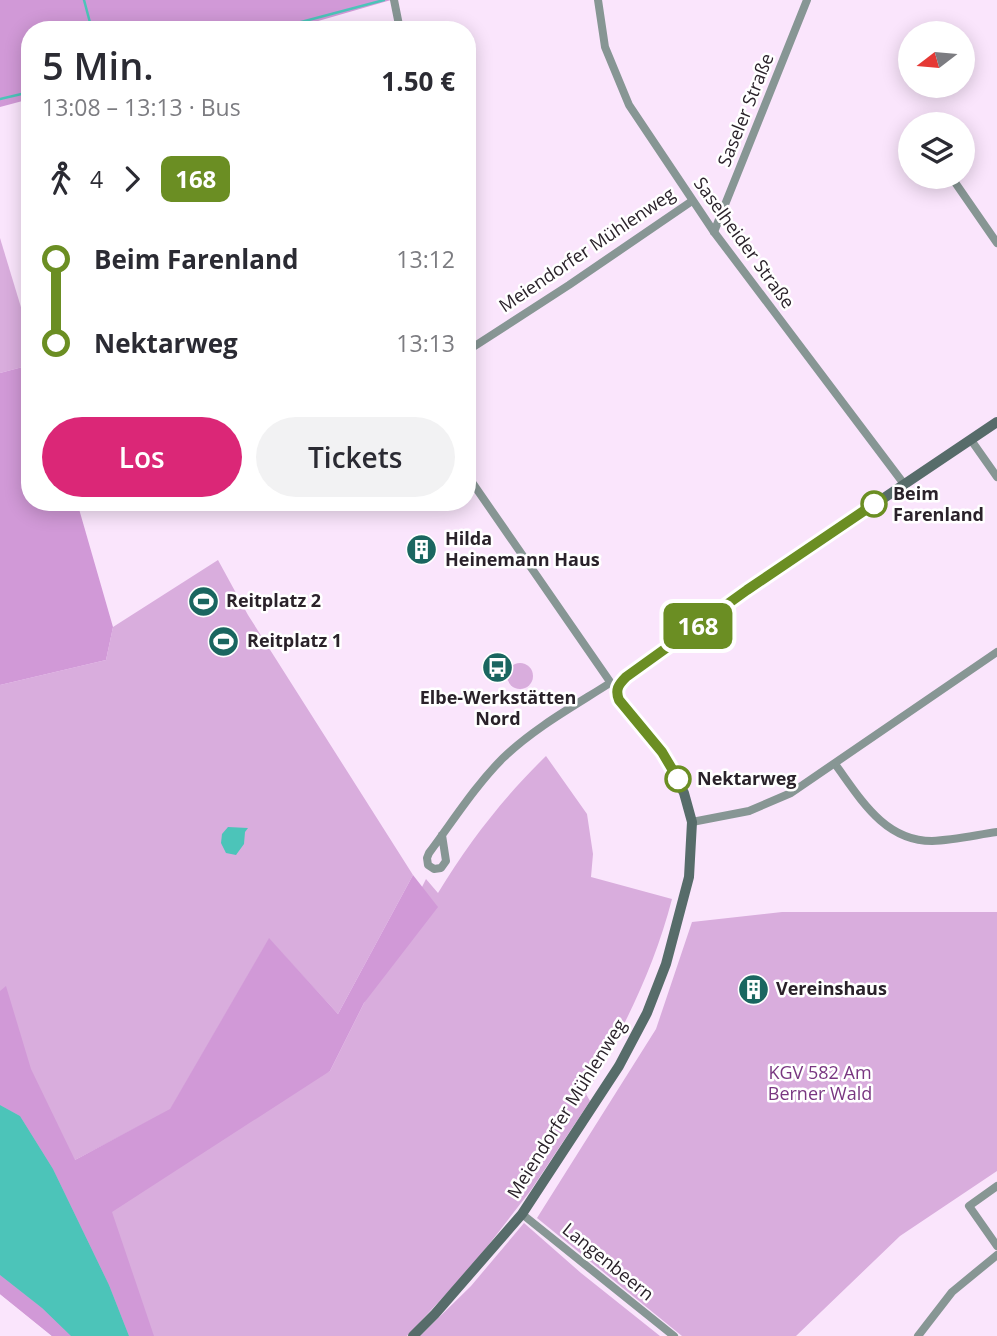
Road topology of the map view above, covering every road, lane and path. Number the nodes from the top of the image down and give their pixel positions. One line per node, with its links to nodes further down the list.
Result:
1 (394, 0): 4 (street)
2 (598, 0): 6 (street, Saselheider Straße)
3 (807, 0): 7 (street, Saseler Straße)
4 (398, 21)
5 (961, 189): 8 (street)
6 (692, 201): 7 (street, Saselheider Straße); 9 (street, Meiendorfer Mühlenweg)
7 (714, 232): 13 (street, Saselheider Straße)
8 (997, 243)
9 (476, 343)
10 (997, 422): 11 (street)
11 (971, 440): 12 (street); 13 (street)
12 (997, 477)
13 (904, 484): 16 (street)
14 (476, 488): 16 (street, Meiendorfer Mühlenweg)
15 (997, 652): 17 (street)
16 (614, 686): 18 (street, Meiendorfer Mühlenweg); 20 (street)
17 (835, 764): 18 (street); 19 (street)
18 (692, 822): 22 (street, Meiendorfer Mühlenweg)
19 (997, 832)
20 (442, 835)
21 (997, 1186): 23 (street)
22 (523, 1214): 25 (street, Meiendorfer Mühlenweg); 26 (street, Langenbeern)
23 (997, 1246)
24 (997, 1255): 27 (street)
25 (413, 1336)
26 (674, 1336)
27 (918, 1336)

